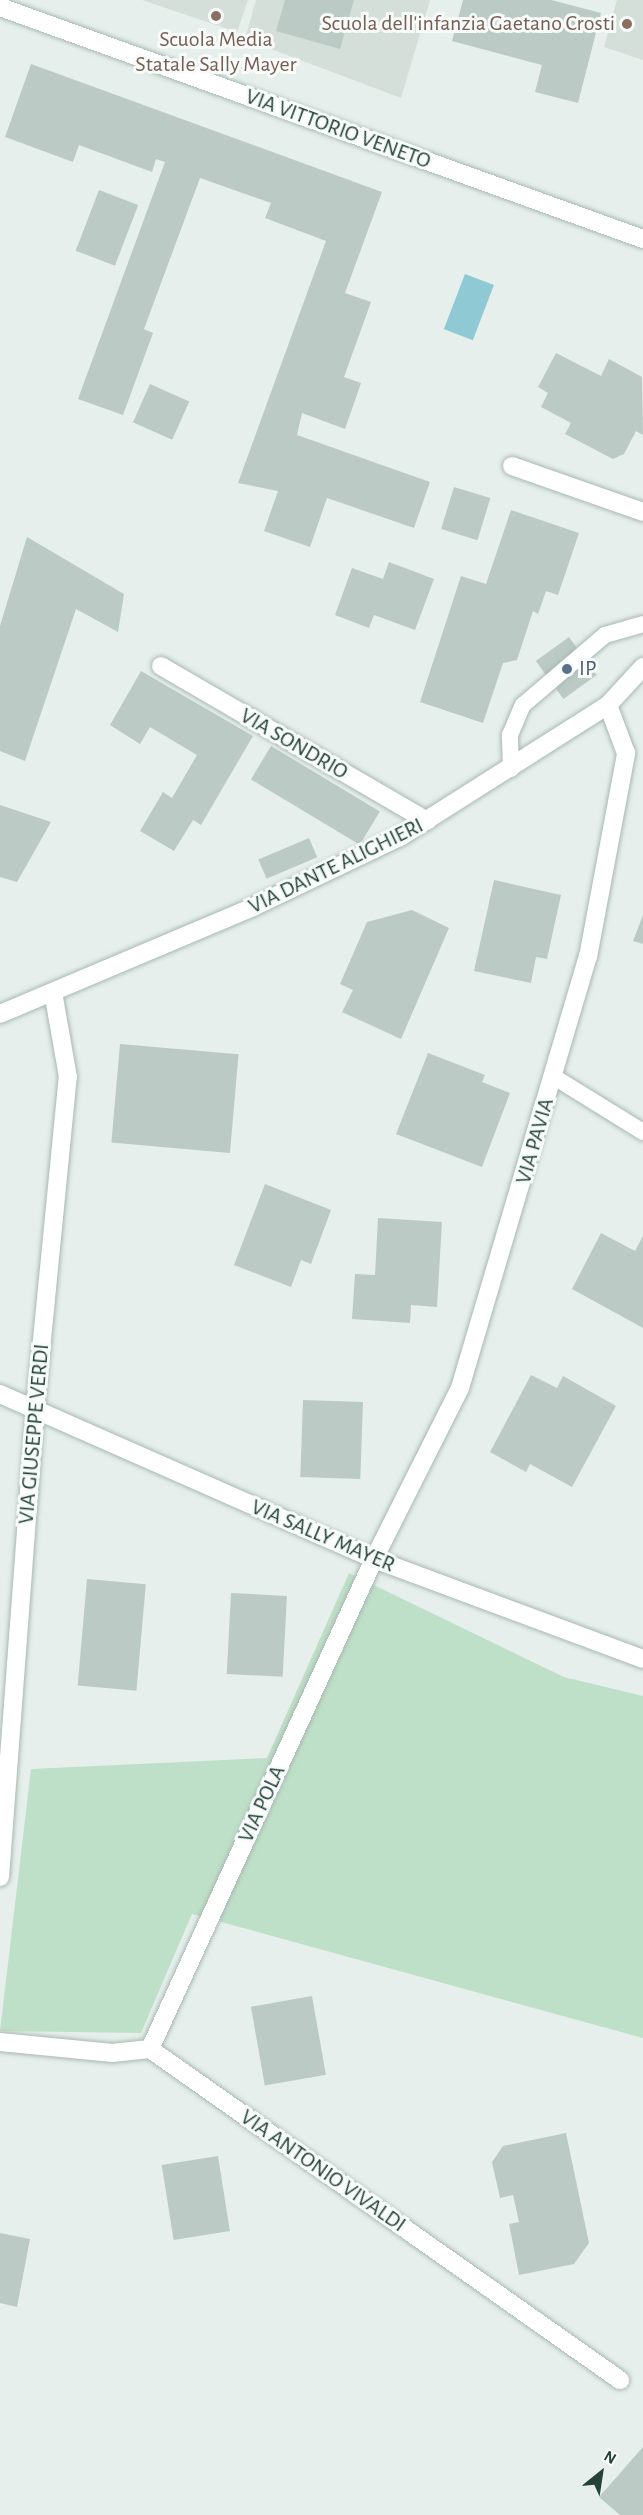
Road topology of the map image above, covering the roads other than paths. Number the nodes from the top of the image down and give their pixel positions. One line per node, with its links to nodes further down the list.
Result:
1 (0, 7): 2 (street, VIA VITTORIO VENETO)
2 (643, 239)
3 (512, 466): 4 (street)
4 (643, 512)
5 (643, 624): 9 (lane)
6 (161, 666): 10 (street, VIA SONDRIO)
7 (643, 668): 8 (street, VIA DANTE ALIGHIERI)
8 (608, 705): 9 (street, VIA DANTE ALIGHIERI); 13 (street, VIA PAVIA)
9 (511, 769): 10 (street, VIA DANTE ALIGHIERI)
10 (427, 821): 11 (street, VIA DANTE ALIGHIERI)
11 (52, 992): 12 (street, VIA DANTE ALIGHIERI); 16 (street, VIA GIUSEPPE VERDI)
12 (0, 1014)
13 (554, 1077): 14 (lane); 17 (street, VIA PAVIA)
14 (643, 1132)
15 (3, 1397): 16 (street, VIA SALLY MAYER)
16 (35, 1411): 17 (street, VIA SALLY MAYER); 19 (street, VIA GIUSEPPE VERDI)
17 (374, 1559): 18 (street, VIA SALLY MAYER); 21 (street, VIA POLA)
18 (643, 1659)
19 (0, 1877)
20 (0, 2042): 21 (street)
21 (150, 2049): 22 (street, VIA ANTONIO VIVALDI)
22 (620, 2380)

